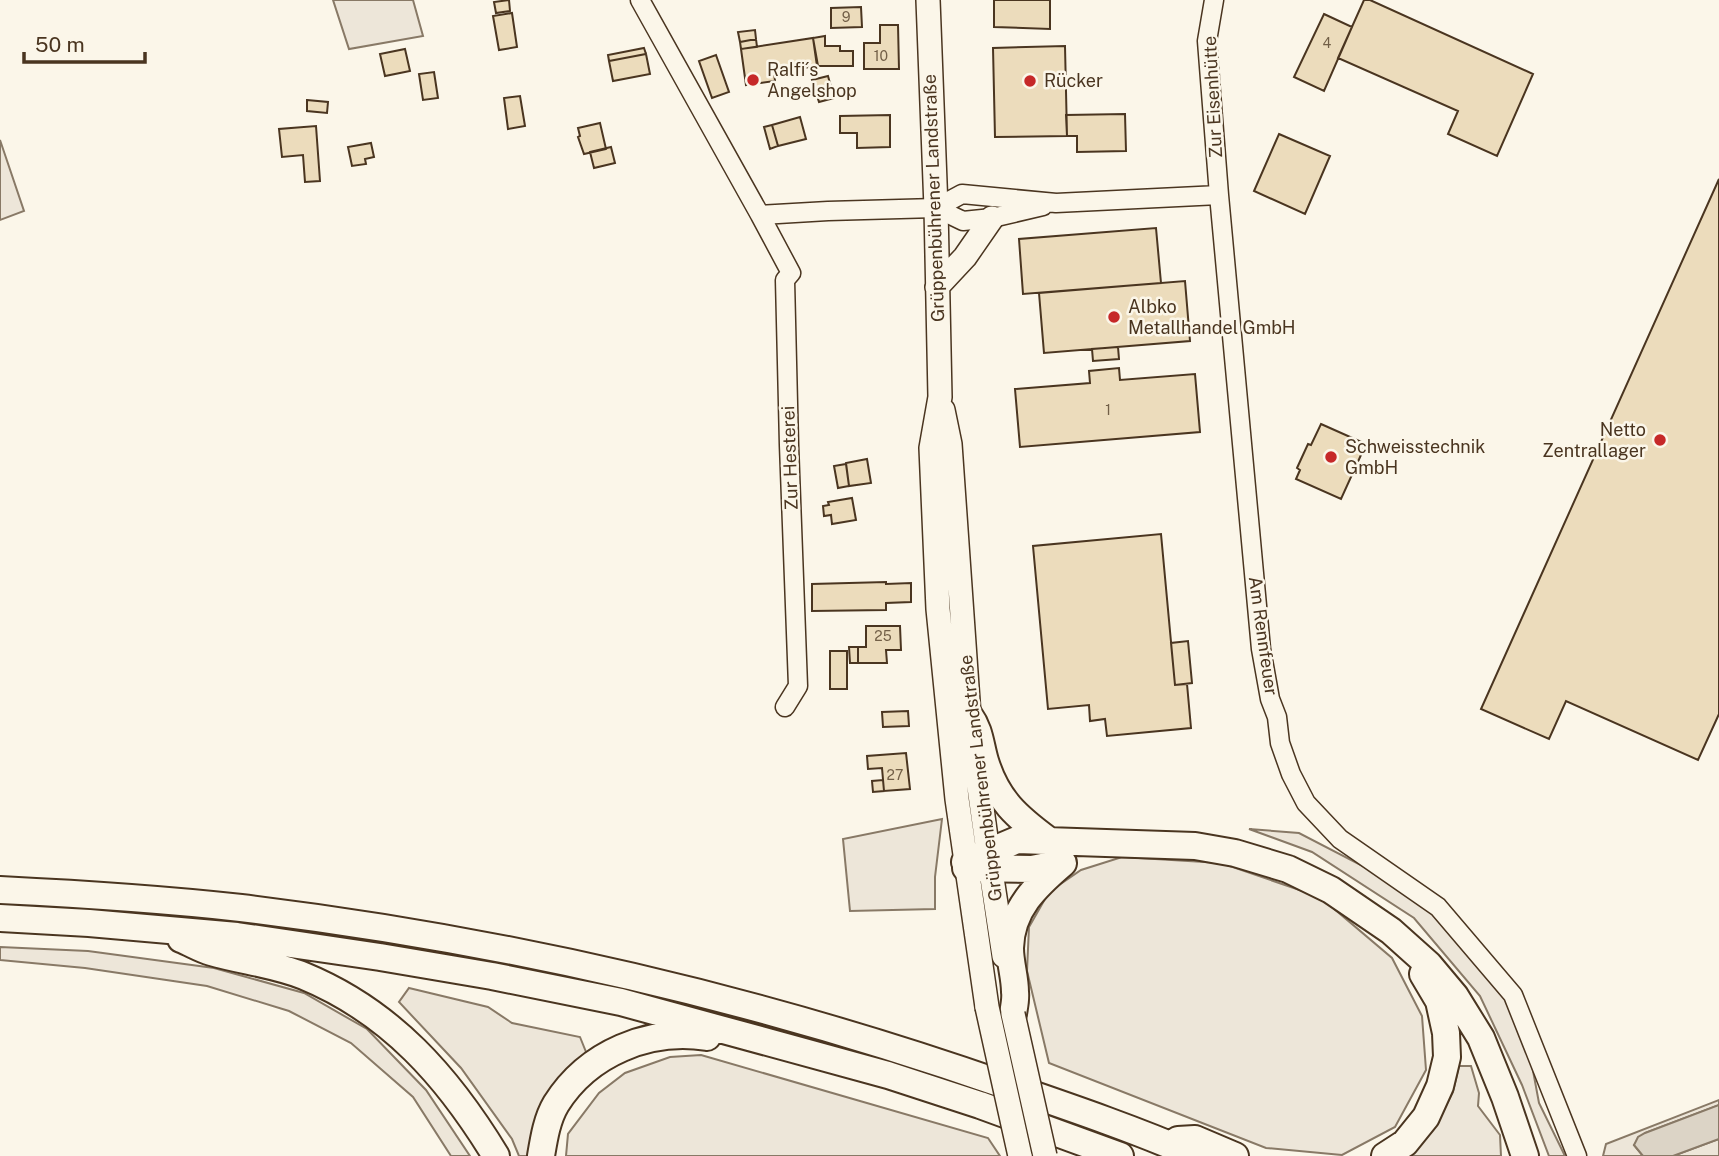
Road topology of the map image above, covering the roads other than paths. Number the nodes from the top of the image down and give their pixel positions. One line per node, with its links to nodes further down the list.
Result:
1 (640, 0): 7 (street, Zur Hesterei)
2 (928, 0): 6 (main road, Grüppenbührener Landstraße)
3 (1214, 0): 4 (street, Zur Eisenhütte)
4 (1219, 195): 5 (street); 33 (street, Am Rennfeuer)
5 (1056, 203): 6 (street); 8 (street)
6 (936, 208): 7 (street); 8 (street); 9 (main road, Grüppenbührener Landstraße)
7 (760, 215): 11 (street, Zur Hesterei)
8 (992, 218): 9 (main road)
9 (937, 287): 10 (main road, Grüppenbührener Landstraße)
10 (940, 397): 12 (main road, Grüppenbührener Landstraße); 15 (main road, Grüppenbührener Landstraße)
11 (785, 707)
12 (969, 715): 13 (highway); 15 (main road, Grüppenbührener Landstraße)
13 (1048, 840): 14 (highway); 15 (highway)
14 (1111, 844): 16 (highway); 20 (highway)
15 (977, 863): 16 (highway); 21 (main road, Grüppenbührener Landstraße); 24 (main road, Grüppenbührener Landstraße, bridge)
16 (1063, 863): 21 (highway)
17 (0, 890): 23 (highway)
18 (0, 918): 19 (highway)
19 (157, 929): 22 (highway); 25 (highway)
20 (1391, 930): 31 (highway); 32 (highway)
21 (1013, 1014): 27 (main road, Grüppenbührener Landstraße, bridge)
22 (831, 1059): 26 (highway); 28 (highway)
23 (1163, 1141): 29 (highway); 30 (highway)
24 (1019, 1154)
25 (496, 1156)
26 (541, 1156)
27 (1045, 1156)
28 (1120, 1156)
29 (1196, 1156)
30 (1235, 1156)
31 (1385, 1156)
32 (1525, 1156)
33 (1577, 1156)

